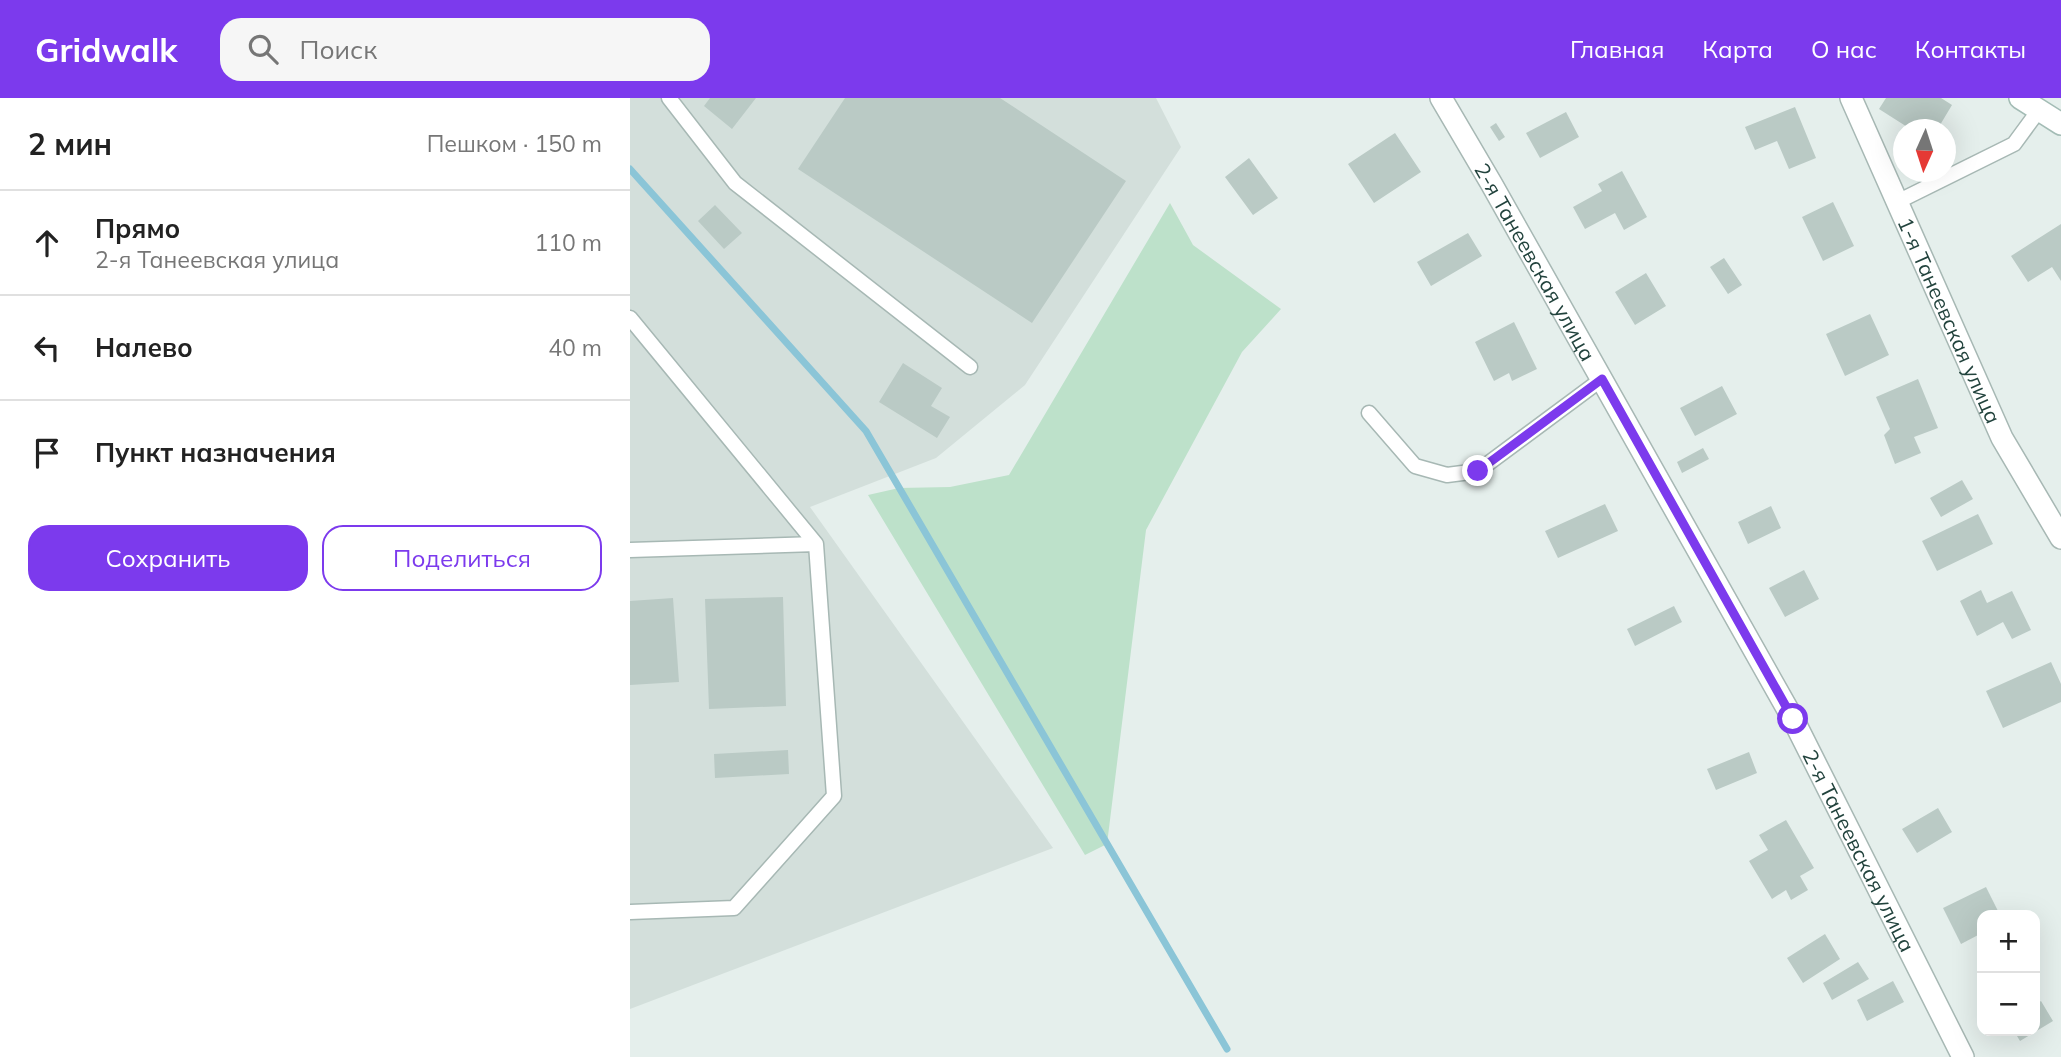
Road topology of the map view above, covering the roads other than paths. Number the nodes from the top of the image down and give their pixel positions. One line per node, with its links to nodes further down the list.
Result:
1 (669, 98): 9 (lane)
2 (1441, 98): 10 (street, 2-я Танеевская улица)
3 (1851, 98): 7 (street, 1-я Танеевская улица)
4 (2020, 98): 5 (street)
5 (2039, 110): 6 (street); 7 (lane)
6 (2061, 124)
7 (1897, 202): 12 (street, 1-я Танеевская улица)
8 (630, 318): 13 (lane)
9 (970, 367)
10 (1602, 379): 11 (lane); 16 (street, 2-я Танеевская улица)
11 (1368, 413)
12 (2061, 538)
13 (816, 544): 14 (lane); 15 (lane)
14 (630, 550)
15 (630, 912)
16 (1963, 1057)

